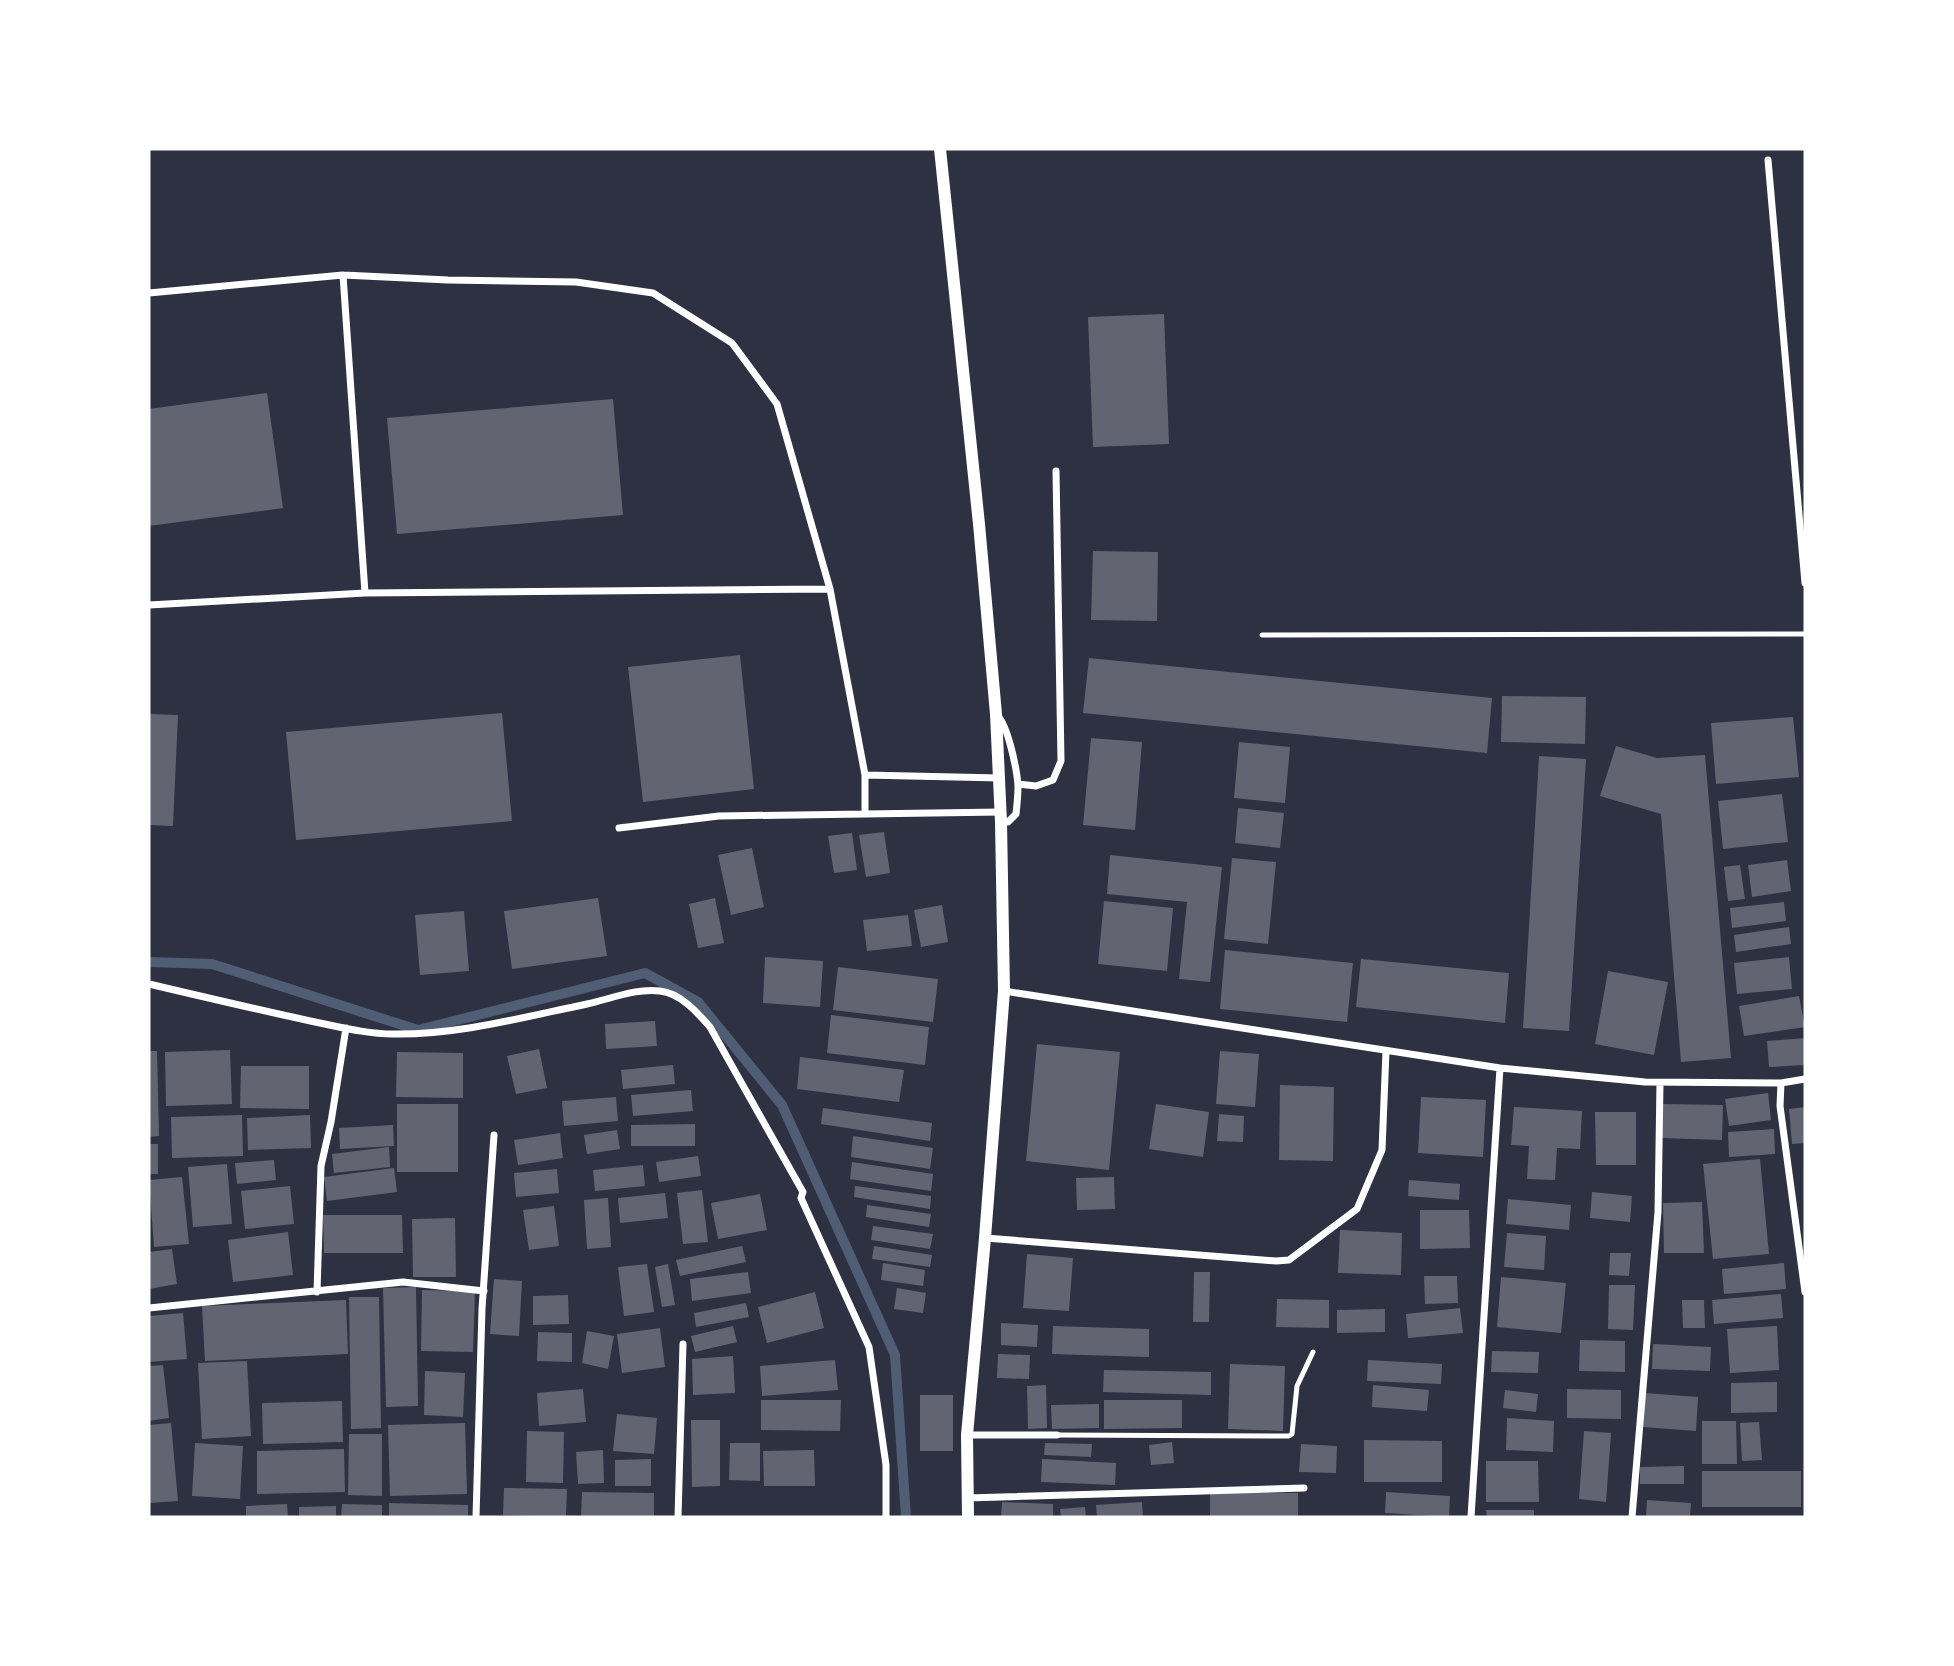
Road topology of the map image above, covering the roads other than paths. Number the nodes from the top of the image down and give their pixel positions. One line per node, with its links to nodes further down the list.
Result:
1 (940, 149): 12 (street)
2 (1768, 160): 6 (street)
3 (343, 275): 4 (street); 7 (street); 8 (street)
4 (149, 293)
5 (1055, 471): 15 (street)
6 (1805, 583)
7 (830, 589): 8 (street); 13 (street)
8 (365, 593): 9 (street)
9 (149, 605)
10 (1805, 634): 11 (lane)
11 (1262, 635)
12 (996, 713): 14 (street); 15 (street)
13 (865, 775): 14 (street); 16 (street)
14 (1000, 778): 17 (street)
15 (1018, 784): 17 (street)
16 (865, 813): 17 (street); 18 (street)
17 (1001, 817): 20 (street)
18 (619, 828)
19 (149, 984): 21 (street)
20 (1004, 991): 22 (street); 28 (street)
21 (346, 1028): 30 (street); 41 (street)
22 (1386, 1051): 23 (street); 28 (street)
23 (1500, 1068): 25 (street); 43 (street)
24 (1805, 1079): 26 (street)
25 (1660, 1083): 26 (street); 44 (street)
26 (1781, 1083): 31 (street)
27 (494, 1135): 29 (street)
28 (985, 1238): 35 (street)
29 (484, 1291): 30 (street); 39 (street)
30 (317, 1292): 32 (street)
31 (1805, 1292)
32 (149, 1308)
33 (682, 1344): 40 (street)
34 (1313, 1352): 36 (lane)
35 (967, 1435): 36 (street); 38 (street)
36 (1057, 1435)
37 (1304, 1488): 38 (street)
38 (967, 1499): 42 (street)
39 (476, 1517)
40 (678, 1517)
41 (886, 1517)
42 (968, 1517)
43 (1471, 1517)
44 (1632, 1517)

